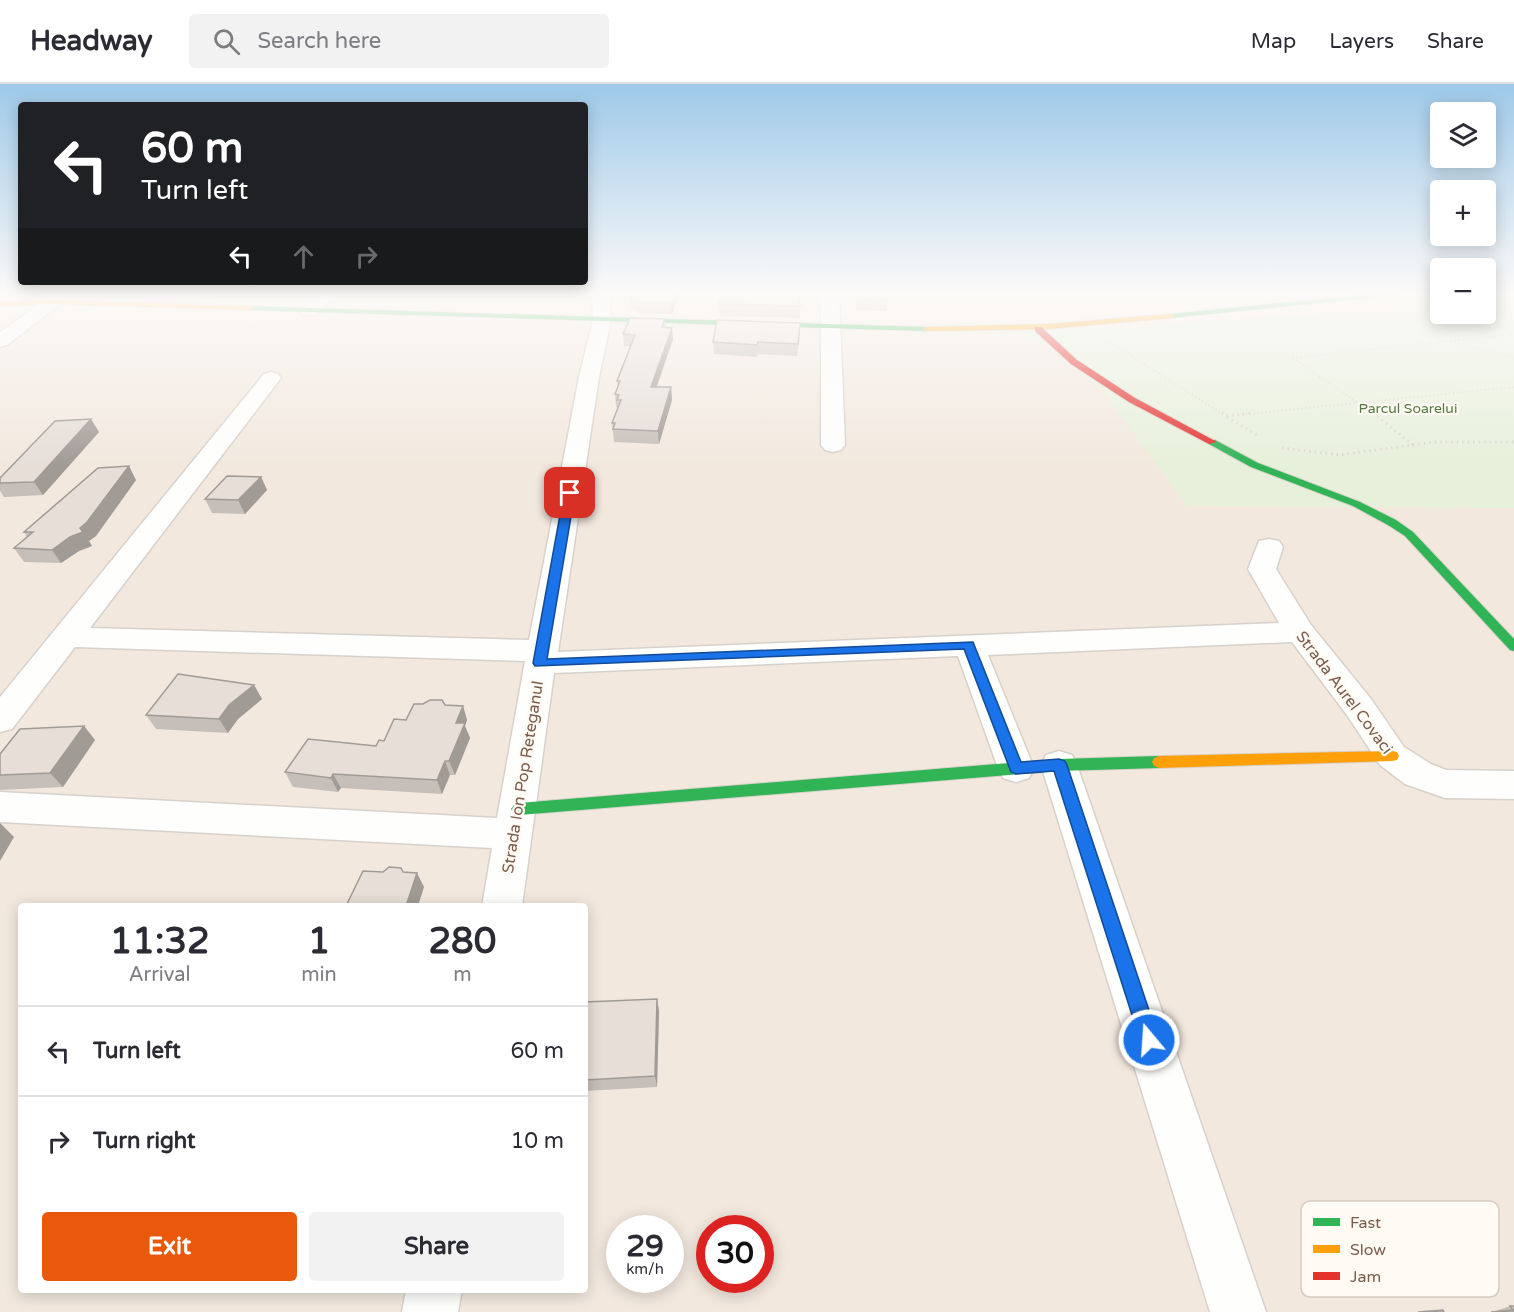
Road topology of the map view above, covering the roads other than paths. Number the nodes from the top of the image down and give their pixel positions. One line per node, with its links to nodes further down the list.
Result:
1 (595, 350): 11 (street, Strada Ion Pop Reteganul)
2 (831, 350): 5 (street)
3 (1063, 350): 10 (street)
4 (271, 378): 8 (street)
5 (833, 445)
6 (1269, 547): 7 (street, Strada Aurel Covaci)
7 (1300, 632): 9 (street); 13 (street, Strada Aurel Covaci)
8 (65, 637): 11 (street); 12 (street)
9 (969, 645): 11 (street); 14 (street)
10 (1514, 647)
11 (541, 657): 17 (street, Strada Ion Pop Reteganul)
12 (0, 720)
13 (1392, 756): 14 (street); 15 (street, Strada Aurel Covaci)
14 (1038, 766): 17 (street); 21 (street)
15 (1514, 785)
16 (0, 807): 17 (street)
17 (516, 821): 18 (street, Strada Ion Pop Reteganul)
18 (502, 903)
19 (433, 1293): 20 (street)
20 (430, 1312)
21 (1238, 1312)

